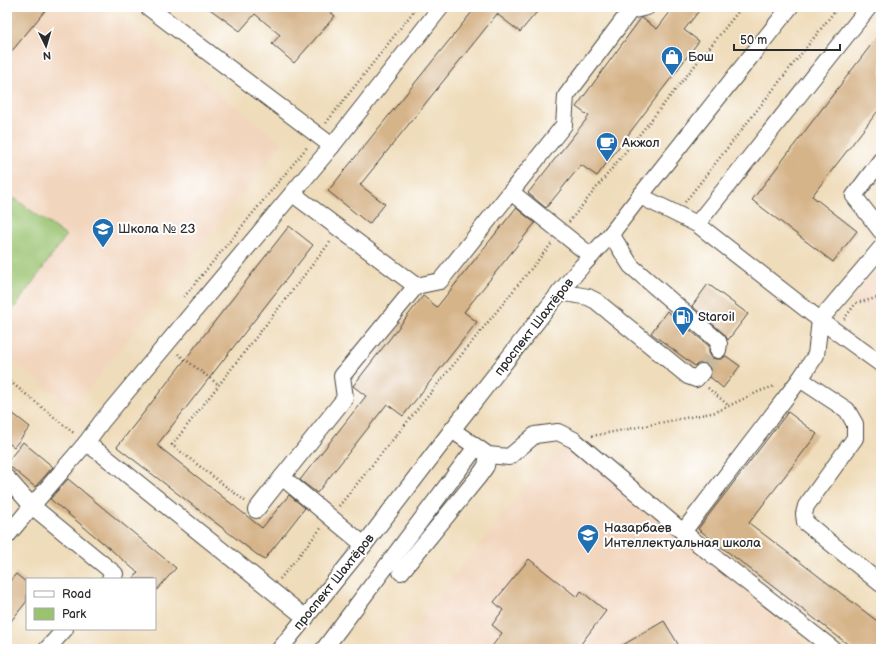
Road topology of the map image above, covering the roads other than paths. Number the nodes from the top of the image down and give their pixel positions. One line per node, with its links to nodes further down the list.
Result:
1 (148, 7): 6 (street)
2 (441, 7): 6 (street)
3 (647, 7): 8 (street)
4 (790, 7): 10 (street, проспект Шахтёров)
5 (869, 7): 11 (street)
6 (332, 146): 9 (street)
7 (881, 160): 12 (street)
8 (511, 192): 15 (street); 16 (street)
9 (293, 194): 16 (street); 24 (street)
10 (640, 196): 11 (street); 13 (street, проспект Шахтёров)
11 (697, 224): 18 (street)
12 (881, 231)
13 (611, 234): 15 (street, проспект Шахтёров); 19 (street)
14 (881, 248): 18 (street)
15 (591, 256): 17 (street, проспект Шахтёров)
16 (416, 286): 26 (street)
17 (560, 292): 21 (street); 23 (street, проспект Шахтёров)
18 (820, 320): 20 (street); 22 (street)
19 (718, 350)
20 (881, 364)
21 (699, 376)
22 (800, 379): 30 (street); 35 (street)
23 (452, 430): 25 (street); 32 (street, проспект Шахтёров)
24 (86, 443): 28 (street); 36 (street)
25 (482, 451): 30 (street); 33 (street); 40 (street)
26 (282, 477): 29 (street); 32 (street)
27 (7, 478): 28 (street)
28 (32, 506): 31 (street); 34 (street)
29 (256, 510)
30 (684, 532): 41 (street)
31 (7, 536)
32 (364, 545): 36 (street, проспект Шахтёров)
33 (402, 572)
34 (111, 578)
35 (881, 584)
36 (306, 618): 39 (street, проспект Шахтёров)
37 (64, 630): 38 (street)
38 (47, 649)
39 (280, 649)
40 (324, 649)
41 (833, 649)

